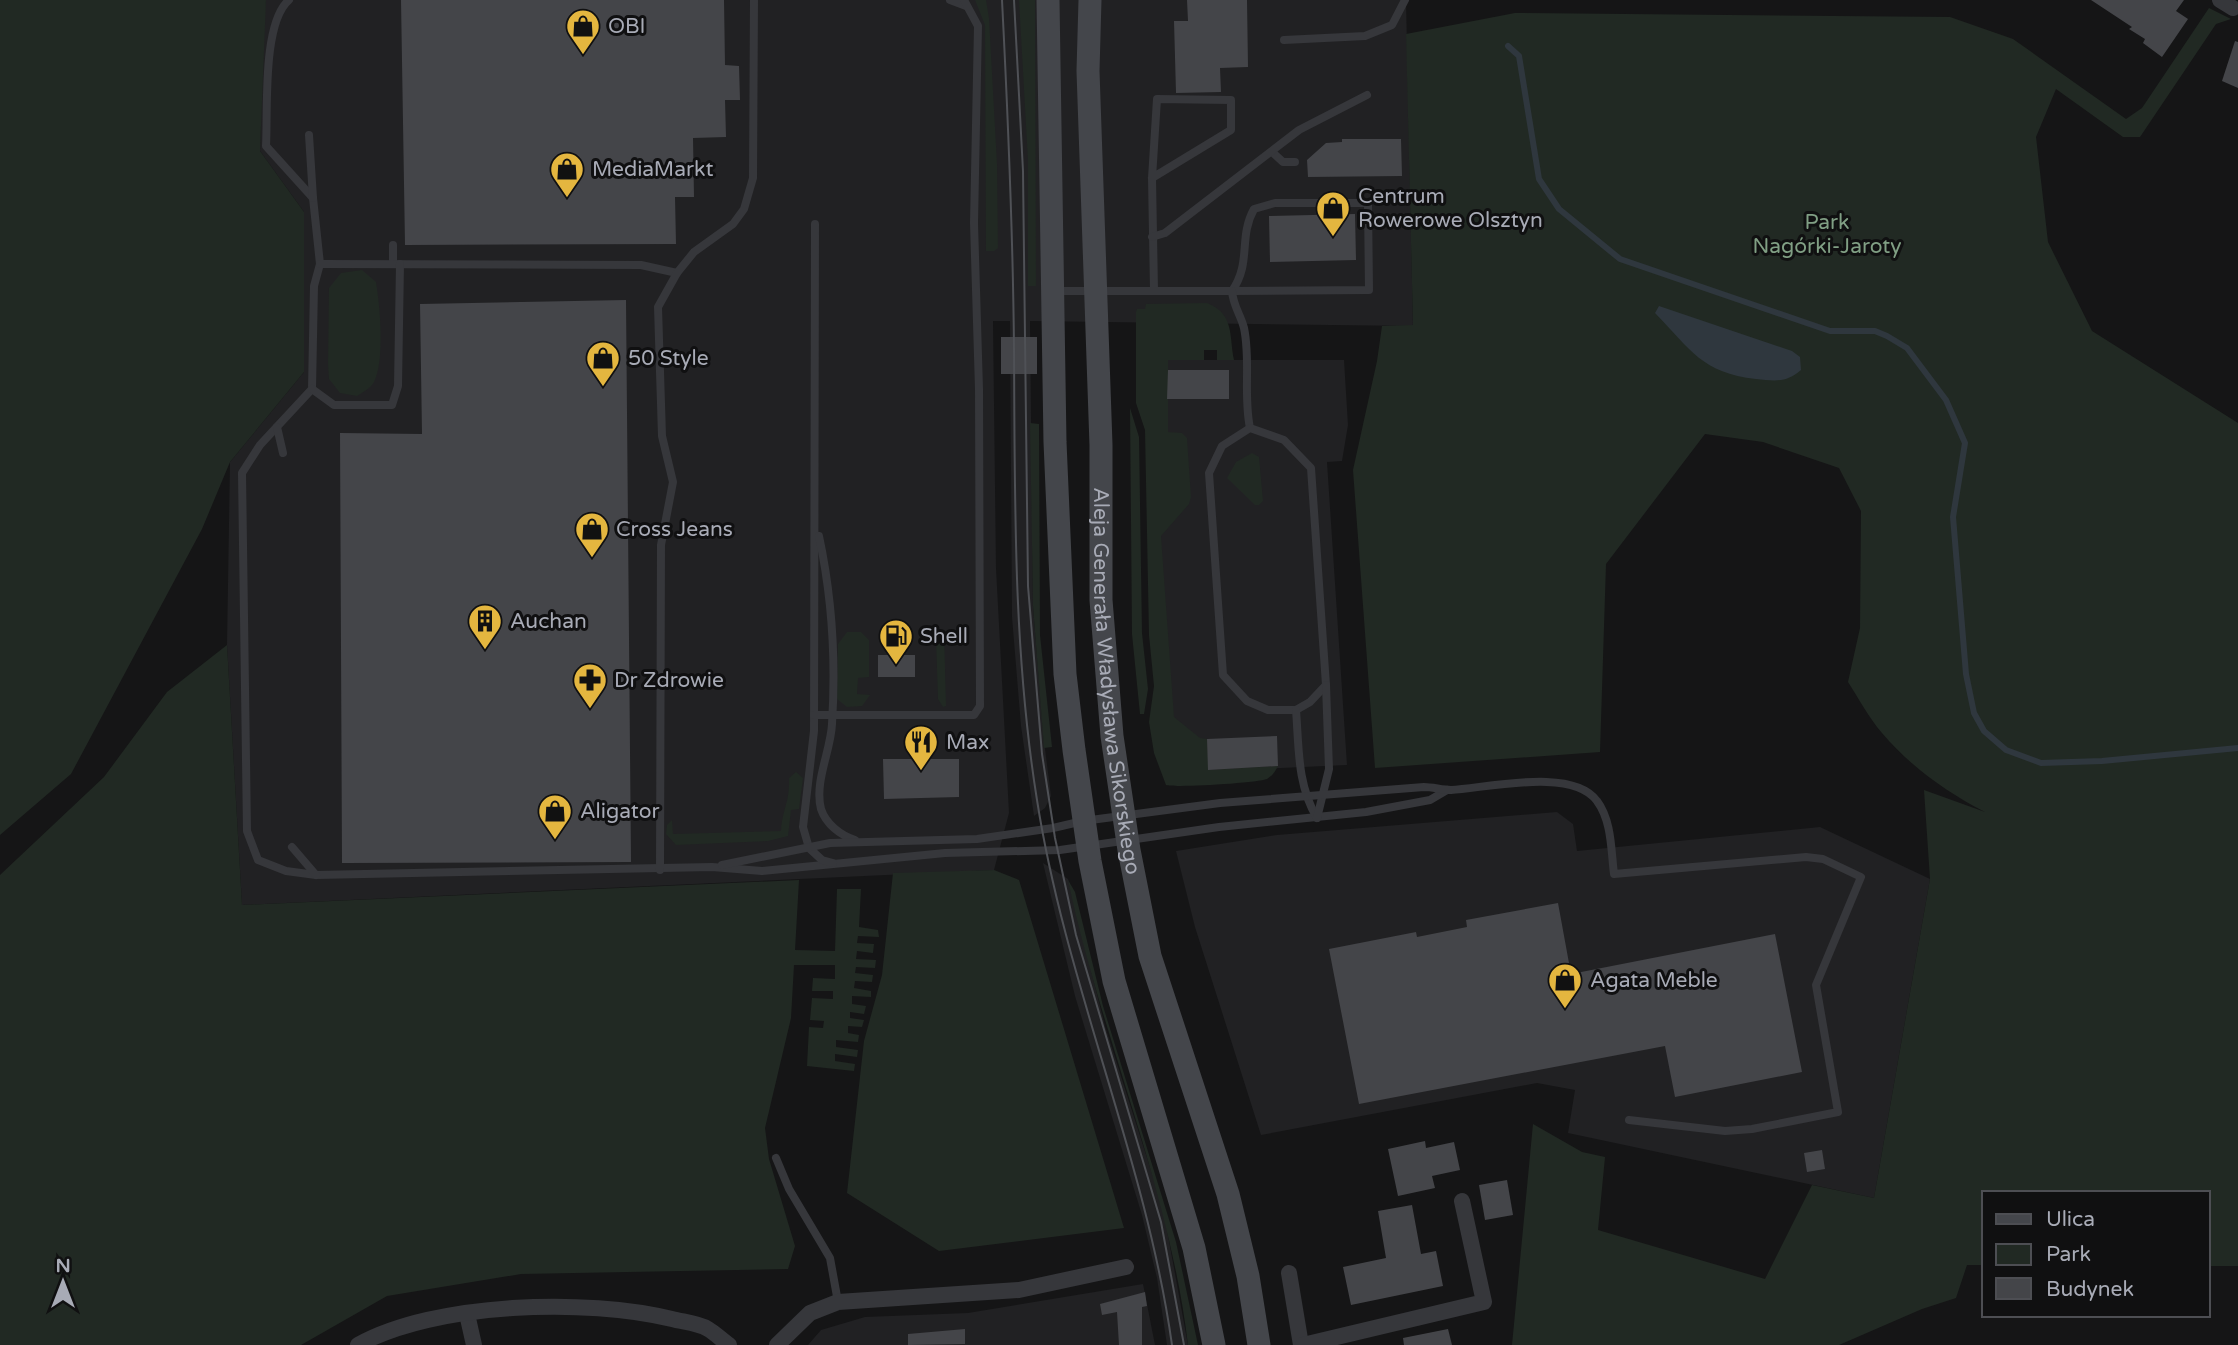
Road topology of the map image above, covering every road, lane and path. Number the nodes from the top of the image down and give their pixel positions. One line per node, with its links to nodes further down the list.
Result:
1 (289, 0): 15 (lane)
2 (754, 0): 21 (lane)
3 (950, 0): 8 (lane)
4 (964, 0): 8 (lane)
5 (1048, 0): 23 (main road, Aleja Generała Władysława Sikorskiego)
6 (1090, 0): 24 (main road, Aleja Generała Władysława Sikorskiego)
7 (1405, 0): 9 (lane)
8 (971, 9): 34 (lane)
9 (1284, 40)
10 (1367, 95): 12 (lane)
11 (309, 135): 15 (lane)
12 (1272, 152): 13 (lane); 17 (lane)
13 (1295, 162)
14 (1152, 178): 14 (lane); 17 (lane)
15 (313, 198): 19 (lane)
16 (816, 224): 30 (lane)
17 (1153, 237): 22 (lane)
18 (393, 245): 20 (lane)
19 (320, 264): 20 (lane); 26 (lane)
20 (397, 264): 21 (lane); 26 (lane)
21 (677, 273): 48 (lane)
22 (1154, 290): 24 (lane); 25 (lane)
23 (1053, 291): 24 (lane); 40 (main road, Aleja Generała Władysława Sikorskiego)
24 (1098, 291): 38 (main road, Aleja Generała Władysława Sikorskiego)
25 (1232, 291): 25 (lane); 28 (lane)
26 (312, 389): 27 (lane)
27 (277, 427): 29 (lane); 49 (lane)
28 (1251, 428): 31 (lane); 32 (lane)
29 (283, 453)
30 (817, 527): 33 (lane); 34 (lane)
31 (1326, 685): 32 (lane); 36 (lane)
32 (1296, 710): 37 (lane)
33 (814, 715): 34 (lane); 45 (lane)
34 (832, 716): 42 (lane)
35 (1447, 790): 36 (lane); 39 (lane); 50 (lane)
36 (1325, 794): 37 (lane); 39 (lane)
37 (1305, 796): 38 (lane); 39 (lane)
38 (1123, 815): 40 (lane); 41 (main road, Aleja Generała Władysława Sikorskiego)
39 (1317, 818): 41 (lane)
40 (1083, 821): 42 (lane); 43 (main road, Aleja Generała Władysława Sikorskiego)
41 (1127, 840): 43 (lane); 62 (main road, Aleja Generała Władysława Sikorskiego)
42 (861, 842): 45 (lane)
43 (1087, 846): 46 (lane); 61 (main road, Aleja Generała Władysława Sikorskiego)
44 (292, 847): 49 (lane)
45 (808, 848): 46 (lane); 47 (lane)
46 (837, 864): 47 (lane)
47 (712, 867): 48 (lane)
48 (660, 870): 49 (lane)
49 (316, 875)
50 (1629, 1120)
51 (776, 1158): 55 (lane)
52 (1462, 1201): 63 (street)
53 (1126, 1267): 55 (street)
54 (1289, 1273): 63 (street)
55 (838, 1302): 60 (street)
56 (467, 1314): 57 (street); 58 (street); 59 (street)
57 (358, 1345)
58 (474, 1345)
59 (729, 1345)
60 (777, 1345)
61 (1214, 1345)
62 (1259, 1345)
63 (1302, 1345)

